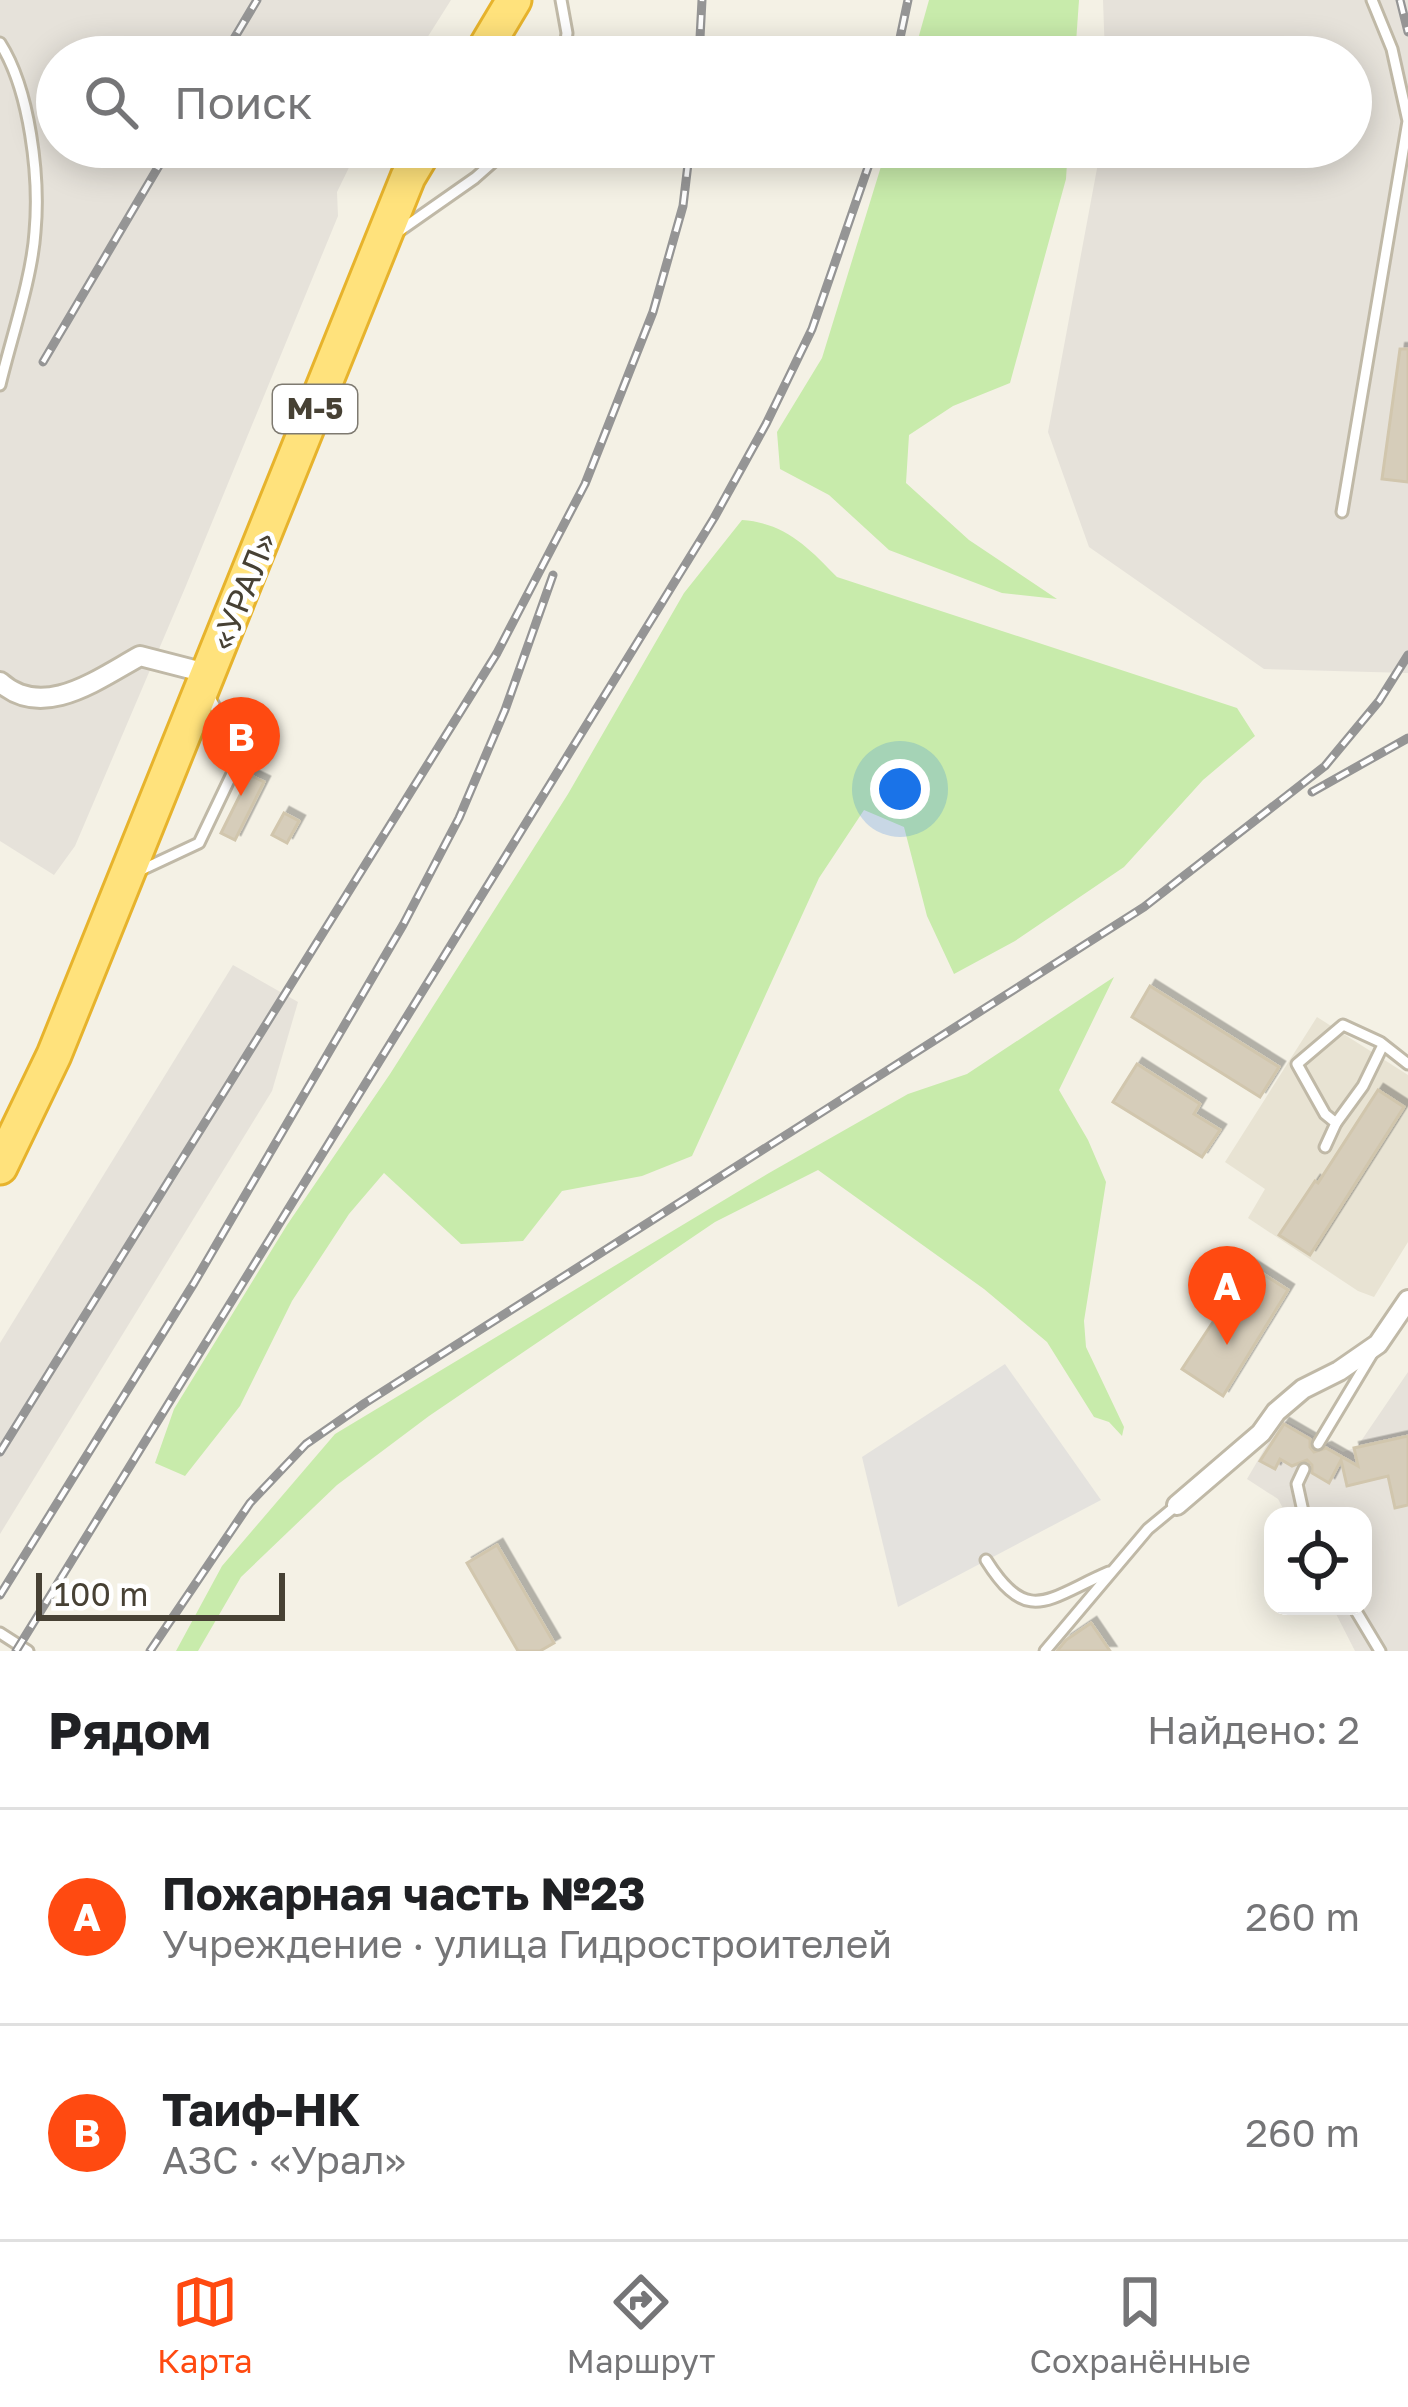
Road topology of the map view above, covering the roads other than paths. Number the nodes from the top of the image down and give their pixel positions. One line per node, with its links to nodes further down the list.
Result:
1 (514, 0): 4 (highway)
2 (561, 0): 5 (lane)
3 (1372, 0): 11 (lane)
4 (493, 36)
5 (567, 36)
6 (0, 44): 10 (lane)
7 (413, 168): 9 (highway, «УРАЛ» / М-5)
8 (486, 168): 9 (lane)
9 (381, 244): 12 (highway, «УРАЛ» / М-5)
10 (0, 385)
11 (1342, 512)
12 (207, 681): 13 (street); 14 (highway, «УРАЛ» / М-5); 14 (lane)
13 (0, 682)
14 (127, 877): 19 (highway, «УРАЛ» / М-5)
15 (1383, 1045): 16 (lane); 17 (lane); 17 (lane)
16 (1408, 1064)
17 (1336, 1123): 18 (lane)
18 (1325, 1147)
19 (0, 1167)
20 (1408, 1300): 21 (street)
21 (1378, 1344): 22 (lane); 24 (street)
22 (1318, 1444)
23 (1304, 1469): 25 (lane)
24 (1177, 1505): 27 (lane)
25 (1302, 1507)
26 (986, 1560): 27 (lane)
27 (1114, 1570): 31 (lane)
28 (1358, 1615): 32 (lane)
29 (0, 1633): 30 (lane)
30 (28, 1651)
31 (1045, 1651)
32 (1380, 1651)

